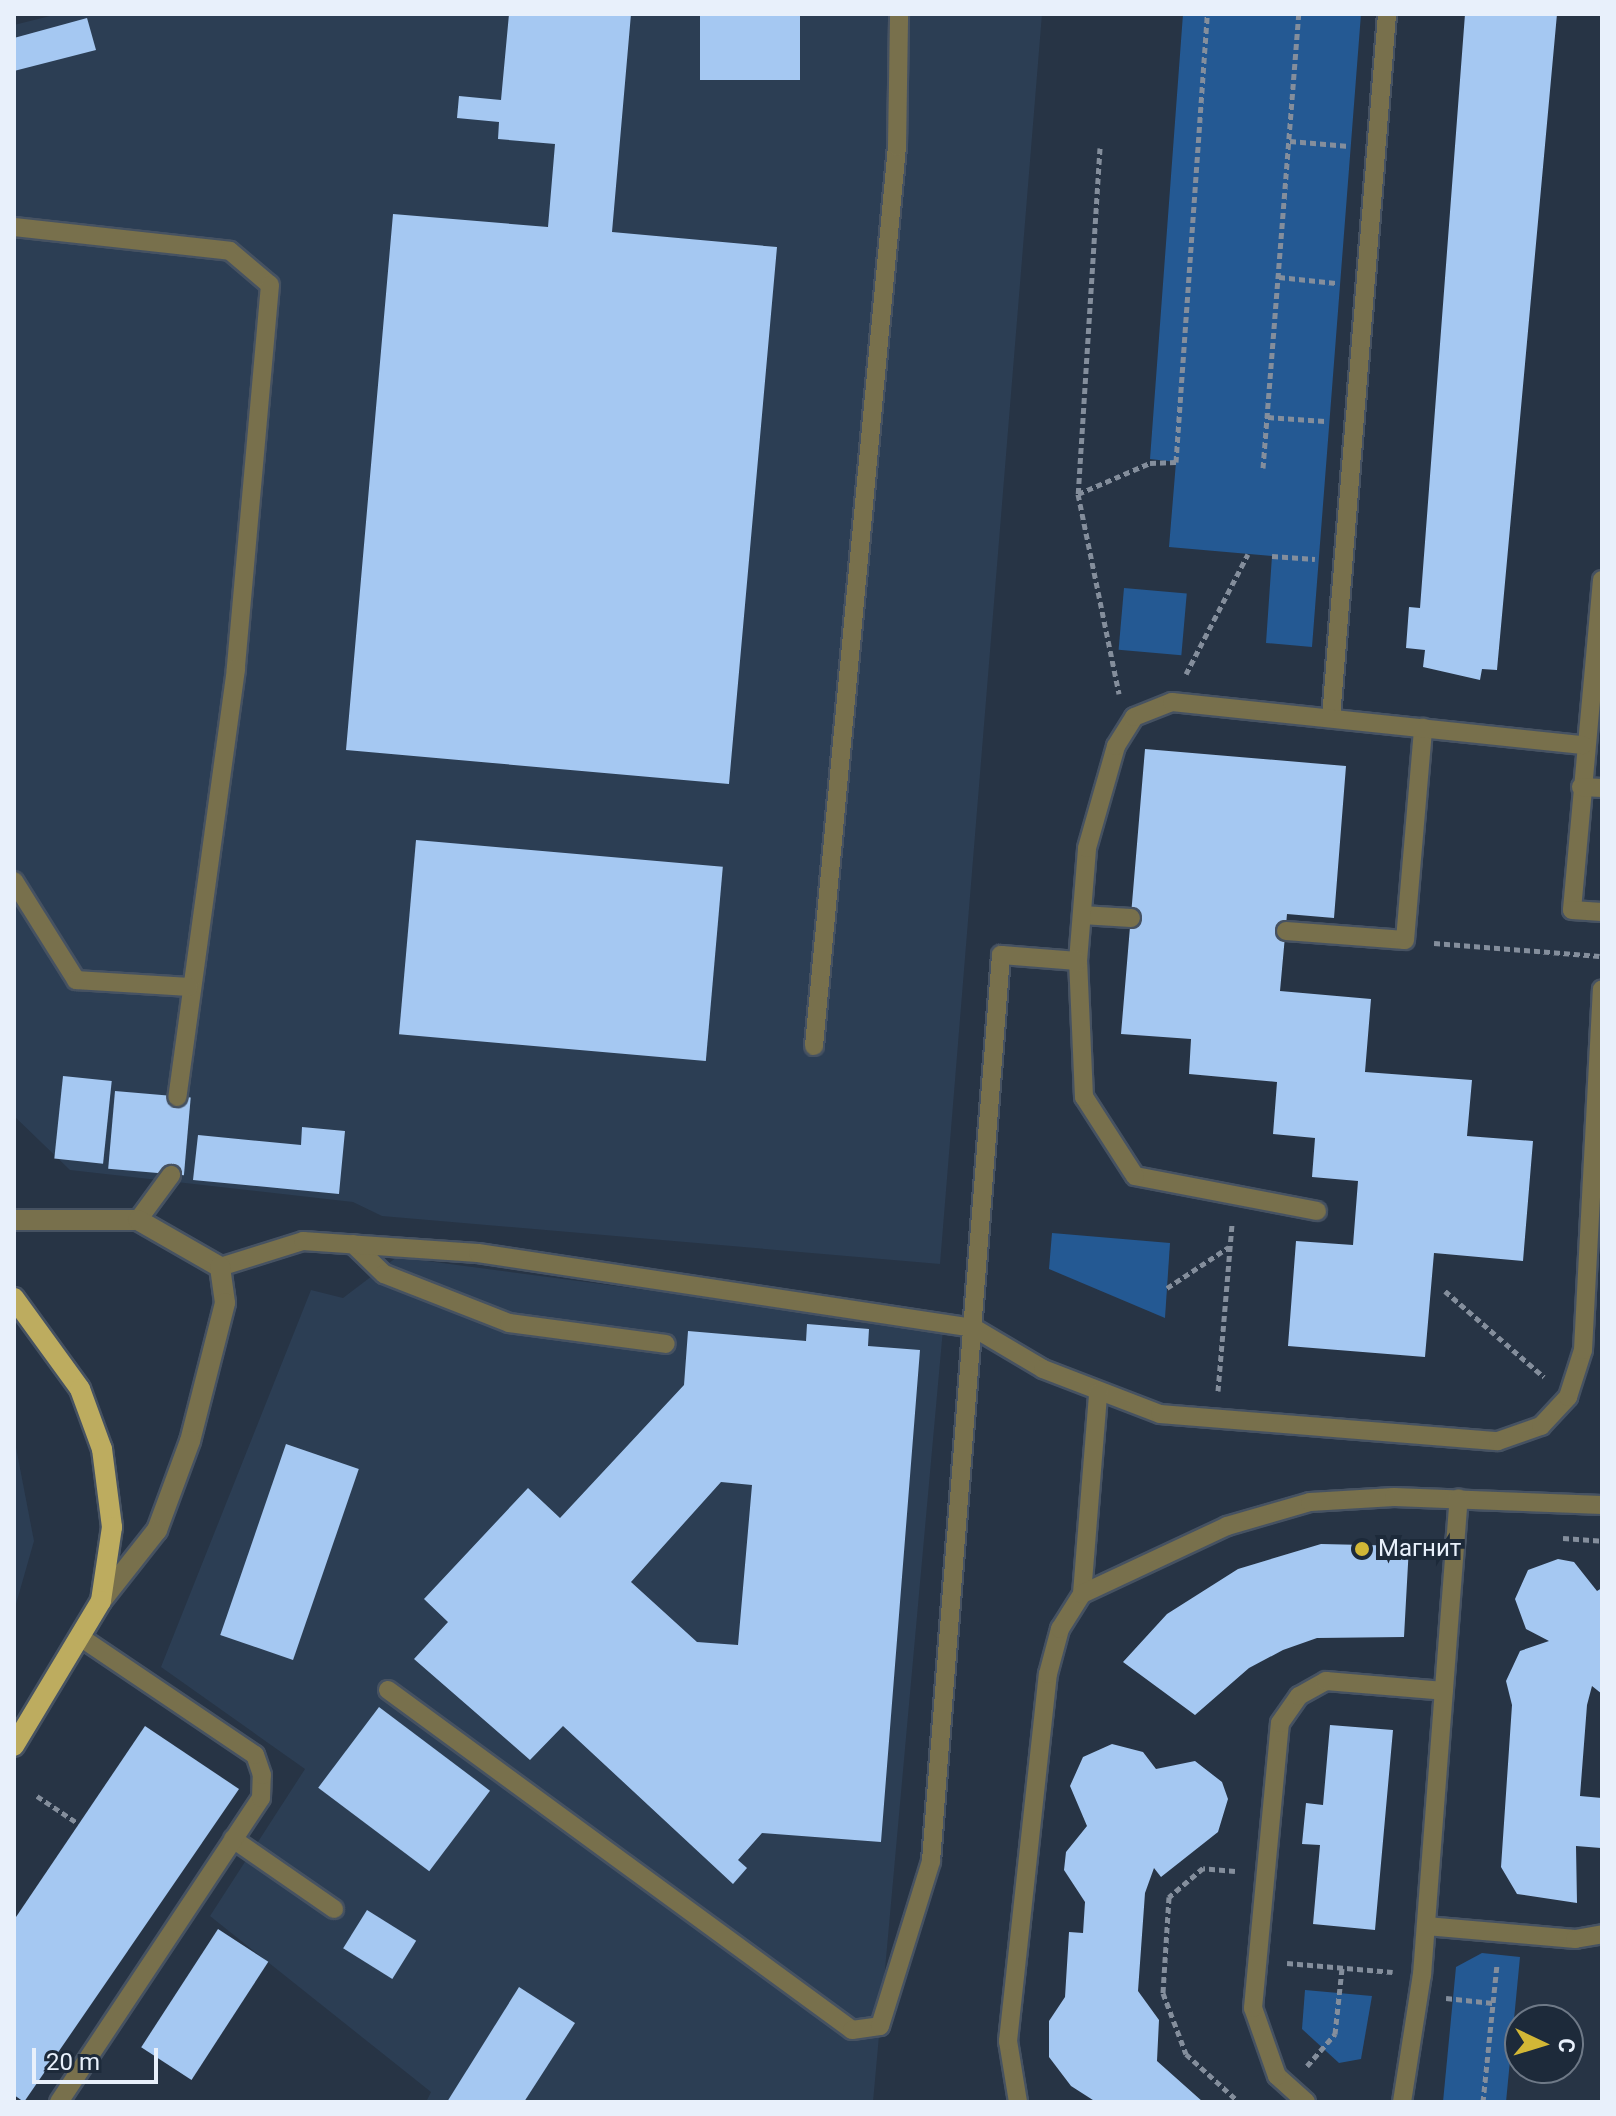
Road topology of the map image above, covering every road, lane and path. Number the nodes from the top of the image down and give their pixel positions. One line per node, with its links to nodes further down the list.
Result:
1 (899, 14): 38 (lane)
2 (1207, 14): 14 (path)
3 (1299, 14): 5 (path)
4 (1387, 14): 7 (lane)
5 (1290, 141): 7 (path); 9 (path)
6 (1100, 148): 14 (path)
7 (1376, 148): 10 (lane)
8 (14, 227): 35 (lane)
9 (1279, 277): 10 (path); 11 (path)
10 (1365, 285): 12 (lane)
11 (1268, 417): 12 (path); 13 (path)
12 (1354, 423): 17 (lane)
13 (1263, 468)
14 (1078, 494): 21 (path)
15 (1248, 554): 20 (path)
16 (1272, 556): 17 (path)
17 (1344, 561): 22 (lane)
18 (1602, 580): 19 (lane)
19 (1597, 681): 24 (lane)
20 (1172, 702): 21 (lane); 22 (lane)
21 (1134, 717): 29 (lane)
22 (1331, 718): 23 (lane)
23 (1423, 728): 24 (lane); 31 (lane)
24 (1583, 745): 25 (lane)
25 (1581, 787): 26 (lane); 28 (lane)
26 (1602, 788)
27 (14, 881): 35 (lane)
28 (1602, 912)
29 (1082, 915): 30 (lane); 34 (lane)
30 (1131, 918)
31 (1286, 931)
32 (1416, 941): 33 (path)
33 (1602, 956)
34 (1078, 961): 41 (lane); 53 (lane)
35 (189, 987): 39 (lane)
36 (1602, 989): 37 (lane)
37 (1600, 1041): 46 (lane)
38 (814, 1046)
39 (177, 1097)
40 (171, 1175): 45 (lane)
41 (1234, 1200): 42 (lane); 48 (path)
42 (1317, 1211)
43 (1602, 1216): 46 (lane)
44 (14, 1220): 45 (street)
45 (138, 1220): 49 (street)
46 (1586, 1234): 56 (lane)
47 (353, 1244): 49 (lane); 53 (lane); 54 (lane)
48 (1230, 1246): 50 (path); 57 (path)
49 (220, 1267): 61 (street)
50 (1167, 1288)
51 (1445, 1291): 56 (path)
52 (14, 1298): 61 (main road)
53 (974, 1328): 55 (lane); 63 (lane)
54 (666, 1344)
55 (1098, 1393): 57 (lane); 60 (lane)
56 (1568, 1397): 57 (lane)
57 (1215, 1421)
58 (1459, 1498): 59 (lane); 60 (lane); 64 (lane)
59 (1602, 1505)
60 (1082, 1594): 81 (lane)
61 (101, 1601): 62 (main road)
62 (83, 1639): 65 (main road); 68 (lane)
63 (388, 1690)
64 (1444, 1691): 69 (lane); 71 (lane)
65 (14, 1746)
66 (37, 1796): 67 (path)
67 (79, 1824)
68 (233, 1839): 70 (lane); 80 (lane)
69 (1264, 1873): 74 (lane); 82 (path)
70 (334, 1909)
71 (1426, 1926): 72 (lane); 76 (lane)
72 (1500, 1933): 73 (lane); 78 (path)
73 (1602, 1934)
74 (1257, 1960): 75 (path); 79 (lane)
75 (1342, 1968): 76 (path); 79 (path)
76 (1422, 1975): 77 (lane)
77 (1419, 1996): 78 (path); 84 (lane)
78 (1493, 2003): 85 (path)
79 (1288, 2087): 83 (lane)
80 (59, 2102)
81 (1018, 2102)
82 (1239, 2102)
83 (1306, 2102)
84 (1402, 2102)
85 (1483, 2102)

